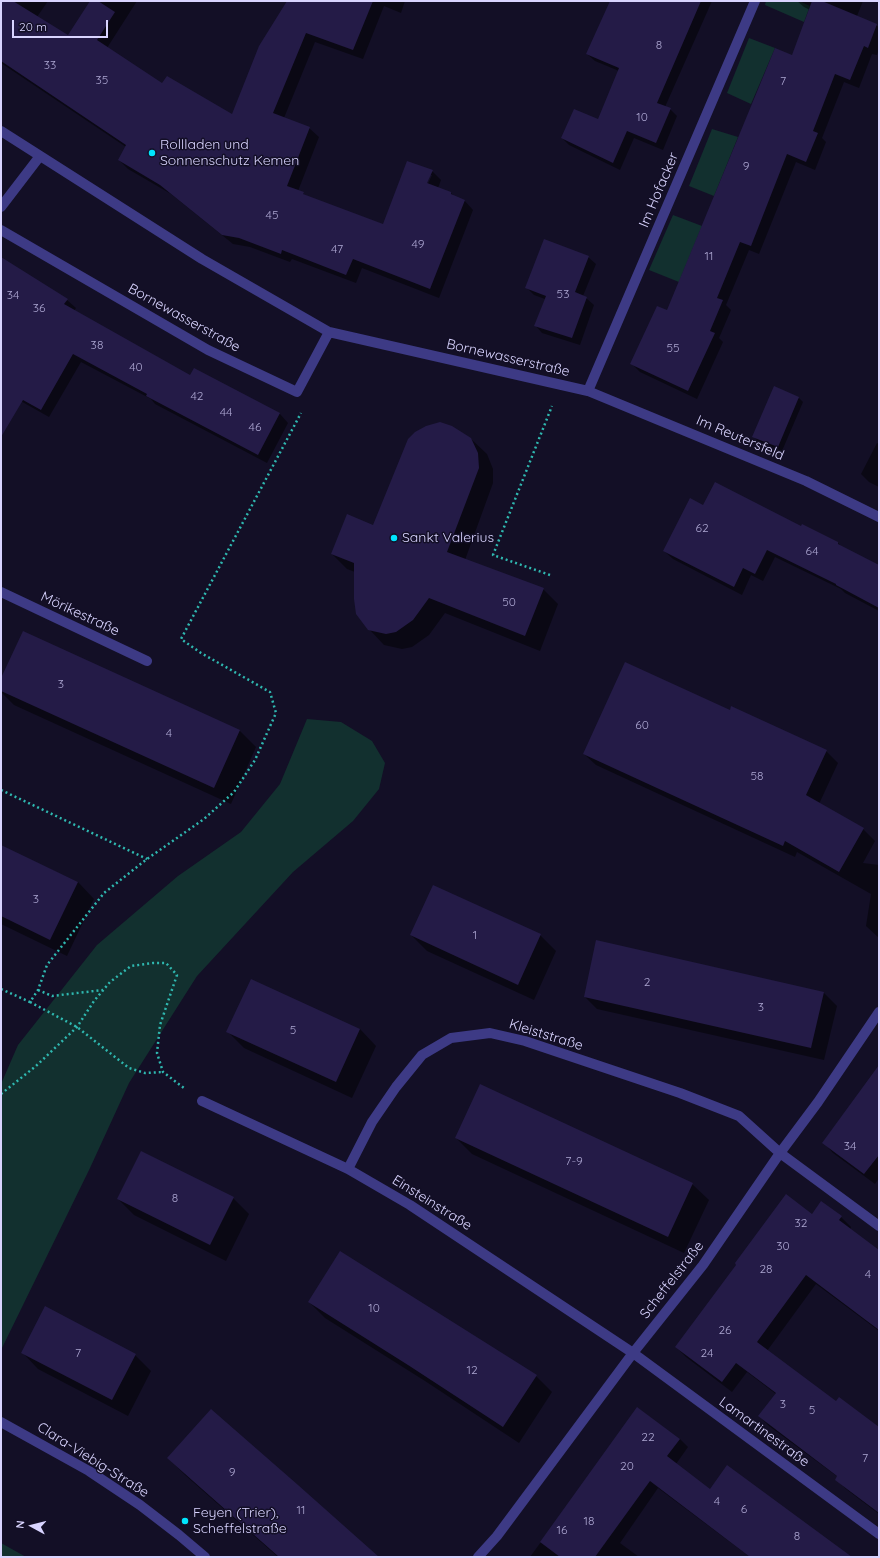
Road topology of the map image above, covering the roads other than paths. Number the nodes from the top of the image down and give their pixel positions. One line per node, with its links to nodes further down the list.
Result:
1 (755, 1): 7 (street, Im Hofacker)
2 (1, 131): 3 (street, Bornewasserstraße)
3 (40, 156): 4 (street); 6 (street, Bornewasserstraße)
4 (1, 208)
5 (1, 230): 6 (street, Bornewasserstraße)
6 (329, 332): 7 (street, Bornewasserstraße)
7 (588, 391): 8 (street, Im Reutersfeld)
8 (879, 517)
9 (1, 592): 10 (street, Mörikestraße)
10 (147, 661)
11 (879, 1012): 13 (street, Scheffelstraße)
12 (202, 1101): 14 (street, Einsteinstraße)
13 (780, 1153): 14 (street, Kleiststraße); 15 (street, Kleiststraße); 16 (street, Scheffelstraße)
14 (348, 1169): 16 (street, Einsteinstraße)
15 (879, 1226)
16 (633, 1353): 18 (street, Lamartinestraße); 20 (street, Scheffelstraße)
17 (1, 1422): 19 (street, Clara-Viebig-Straße)
18 (879, 1534)
19 (204, 1557)
20 (478, 1557)

